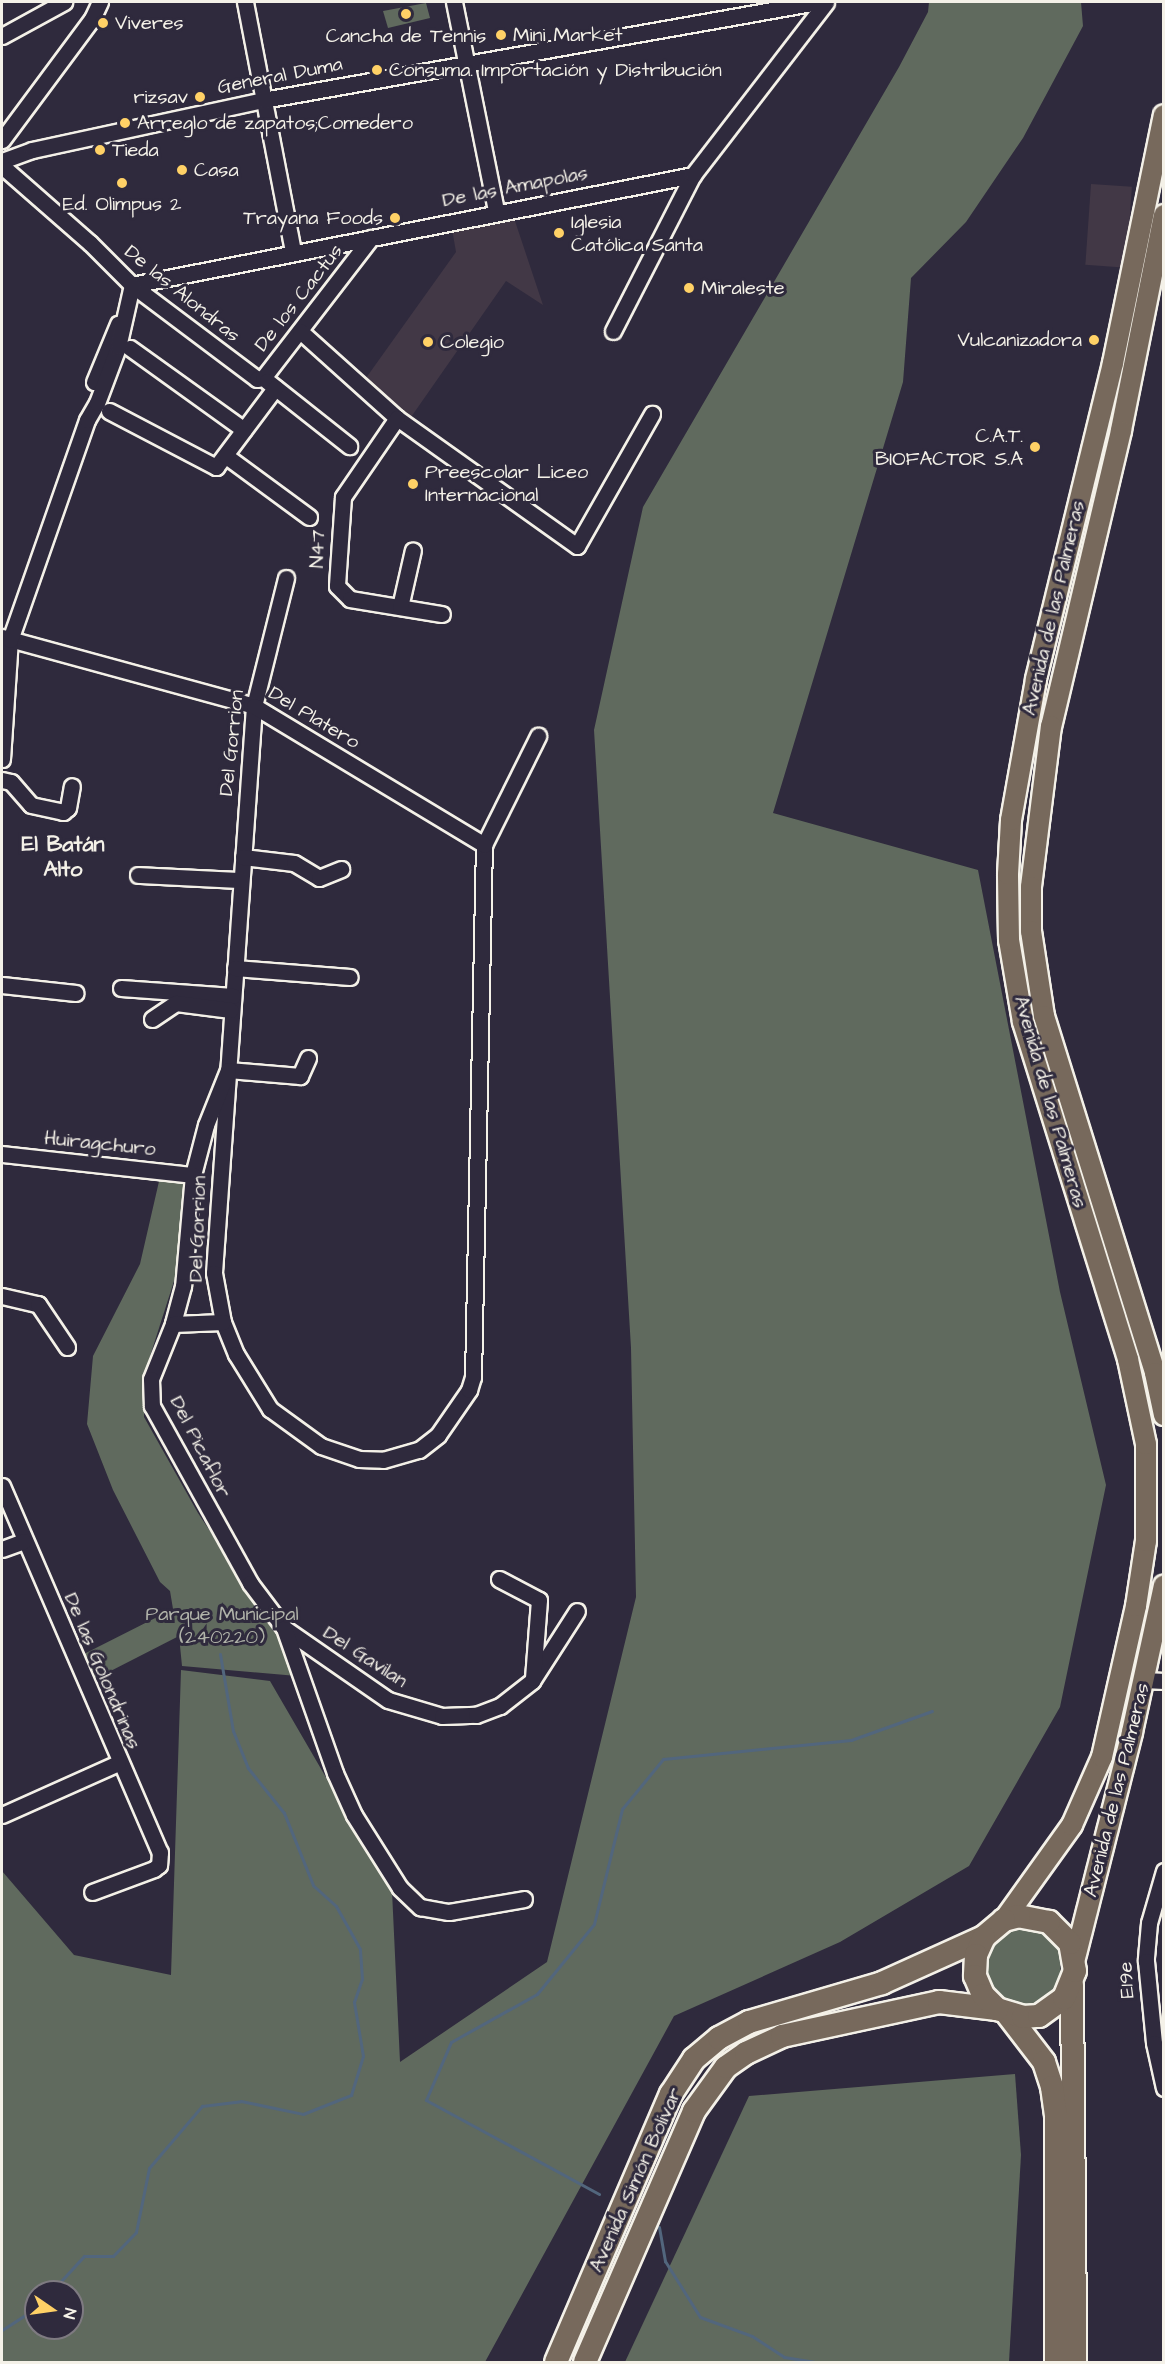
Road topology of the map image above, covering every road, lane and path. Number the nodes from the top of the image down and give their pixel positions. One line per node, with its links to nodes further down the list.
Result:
1 (64, 2): 7 (street)
2 (100, 2): 11 (street)
3 (245, 2): 9 (street)
4 (454, 2): 8 (street)
5 (817, 2): 8 (street, General Duma)
6 (826, 2): 14 (street)
7 (2, 36)
8 (466, 62): 9 (street, General Duma); 15 (street)
9 (263, 100): 12 (street, General Duma); 18 (street)
10 (1164, 115): 79 (main road, Avenida de las Palmeras)
11 (2, 140)
12 (2, 161)
13 (2, 166): 19 (street, De las Alondras)
14 (693, 175): 15 (street, De las Amapolas); 21 (street)
15 (496, 211): 17 (street, De las Amapolas)
16 (1164, 215): 61 (main road, Avenida de las Palmeras)
17 (371, 238): 18 (street, De las Amapolas); 20 (street, De los Cactus)
18 (293, 250): 19 (street, De las Amapolas)
19 (132, 285): 23 (street, De las Alondras); 35 (street)
20 (300, 331): 23 (street, De los Cactus); 26 (street)
21 (613, 331)
22 (130, 348): 27 (street)
23 (265, 382): 27 (street, De los Cactus); 28 (street, De las Alondras)
24 (109, 411): 29 (street)
25 (652, 414): 26 (street)
26 (397, 418): 33 (street, N47)
27 (244, 430): 29 (street, De los Cactus)
28 (349, 446)
29 (226, 456): 30 (street)
30 (309, 517)
31 (413, 550): 33 (street)
32 (286, 578): 36 (street, Del Gorrion)
33 (400, 608): 34 (street, N47)
34 (442, 614)
35 (6, 639): 36 (street, Del Platero); 38 (street)
36 (254, 706): 41 (street, Del Platero); 42 (street, Del Gorrion)
37 (538, 736): 41 (street)
38 (2, 759)
39 (2, 780): 40 (street)
40 (72, 786)
41 (484, 845): 58 (street, Del Gorrion)
42 (243, 857): 43 (street); 45 (street, Del Gorrion)
43 (341, 869)
44 (138, 874): 45 (street)
45 (241, 880): 46 (street, Del Gorrion)
46 (235, 968): 47 (street); 51 (street, Del Gorrion)
47 (350, 976)
48 (2, 985): 50 (street)
49 (121, 988): 51 (street)
50 (76, 993)
51 (232, 1003): 52 (street); 54 (street, Del Gorrion)
52 (152, 1019)
53 (308, 1058): 54 (street)
54 (228, 1070): 56 (street, Del Picaflor); 58 (street, Del Gorrion)
55 (2, 1155): 56 (street, Huiragchuro)
56 (193, 1175): 59 (street, Del Picaflor)
57 (2, 1296): 60 (street)
58 (223, 1322): 59 (street)
59 (173, 1324): 66 (street, Del Picaflor)
60 (67, 1347)
61 (1164, 1415)
62 (2, 1486): 63 (street, De las Golondrinas)
63 (24, 1540): 64 (street); 74 (street, De las Golondrinas)
64 (2, 1549)
65 (500, 1579): 73 (street)
66 (250, 1583): 69 (street, Del Gavilan)
67 (1164, 1585): 70 (main road, Avenida de las Palmeras)
68 (577, 1611): 73 (street, Del Gavilan)
69 (284, 1628): 73 (street, Del Gavilan); 78 (street)
70 (1155, 1632): 71 (street); 72 (main road, Avenida de las Palmeras)
71 (1164, 1650)
72 (1154, 1680): 81 (main road, Avenida de las Palmeras)
73 (532, 1681)
74 (118, 1763): 75 (street); 77 (street, De las Golondrinas)
75 (2, 1815)
76 (1164, 1871): 84 (street, E19e)
77 (92, 1892)
78 (524, 1899)
79 (1004, 1920): 80 (highway); 81 (highway)
80 (984, 1937): 83 (highway); 86 (highway, Avenida Simón Bolívar)
81 (1078, 1948): 82 (highway); 85 (highway)
82 (1072, 1985): 83 (highway); 85 (highway)
83 (1002, 2012): 87 (highway, Avenida Simón Bolívar); 88 (highway)
84 (1164, 2088)
85 (1077, 2174): 89 (highway)
86 (556, 2362)
87 (585, 2362)
88 (1056, 2362)
89 (1075, 2362)

